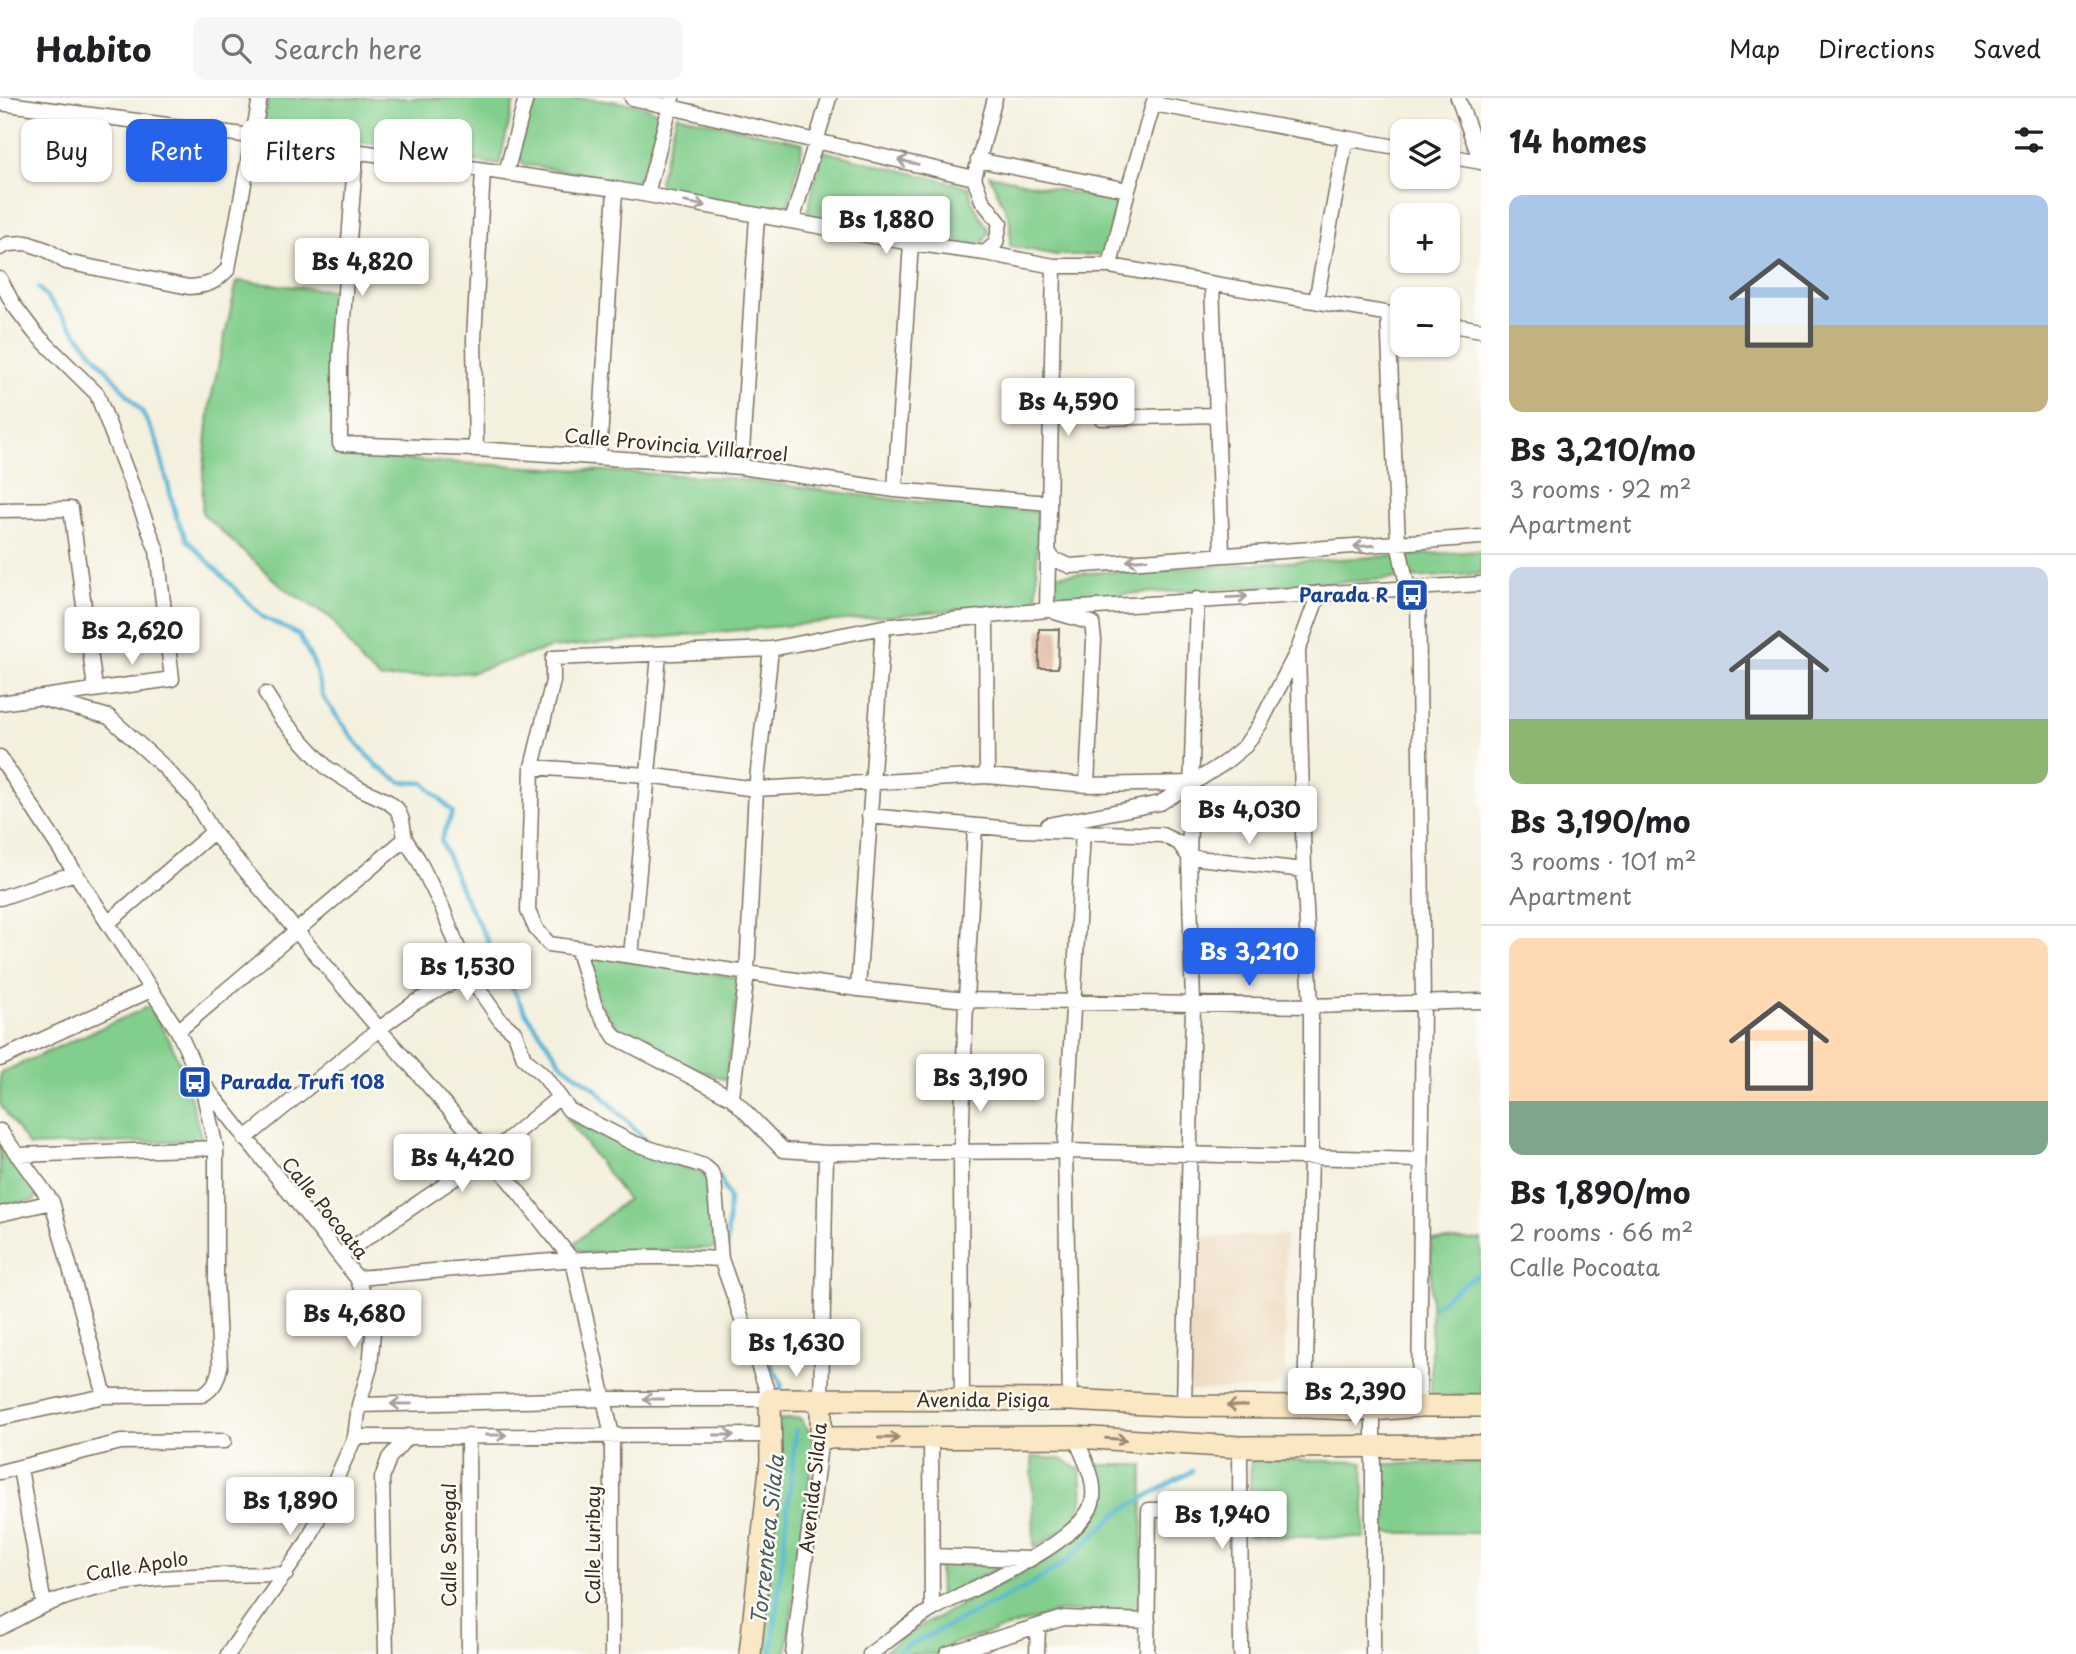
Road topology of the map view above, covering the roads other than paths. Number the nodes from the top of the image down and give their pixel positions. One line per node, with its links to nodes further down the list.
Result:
1 (260, 98): 10 (street)
2 (526, 98): 20 (street)
3 (632, 98): 8 (street)
4 (829, 98): 13 (street)
5 (995, 98): 17 (street)
6 (1458, 98): 18 (street)
7 (1154, 101): 12 (street); 25 (street)
8 (671, 102): 13 (street); 26 (street)
9 (0, 103): 11 (street)
10 (255, 119)
11 (241, 135)
12 (1346, 138): 14 (street); 36 (street)
13 (815, 141): 21 (street, one-way to 13); 28 (street)
14 (1390, 146)
15 (360, 152): 19 (street)
16 (1460, 158): 18 (street)
17 (978, 160): 21 (street); 25 (street)
18 (1481, 162)
19 (483, 170): 20 (street); 43 (street)
20 (506, 173): 24 (street)
21 (974, 178): 31 (street)
22 (243, 182): 30 (street)
23 (354, 182): 43 (street, Calle Provincia Villarroel)
24 (615, 190): 26 (street); 44 (street)
25 (1128, 190): 33 (street)
26 (647, 194): 27 (street, one-way to 27)
27 (757, 216): 28 (street); 45 (street)
28 (792, 221): 29 (street)
29 (911, 243): 31 (street); 46 (street)
30 (0, 248)
31 (985, 253): 32 (street)
32 (1054, 266): 33 (street); 47 (street)
33 (1110, 266): 35 (street)
34 (0, 279): 63 (street)
35 (1212, 284): 36 (street); 41 (street)
36 (1316, 301): 37 (street)
37 (1390, 314)
38 (1460, 326): 39 (street)
39 (1481, 330)
40 (1396, 357): 50 (street)
41 (1217, 415): 42 (street); 52 (street)
42 (1101, 418)
43 (477, 449): 44 (street, Calle Provincia Villarroel)
44 (599, 457): 45 (street, Calle Provincia Villarroel)
45 (741, 467): 46 (street, Calle Provincia Villarroel)
46 (895, 490): 47 (street, Calle Provincia Villarroel)
47 (1049, 503): 51 (street)
48 (0, 510): 63 (street)
49 (1481, 537): 50 (street)
50 (1398, 543): 52 (street, one-way to 52); 54 (street)
51 (1048, 551): 52 (street, one-way to 51); 57 (street)
52 (1222, 554)
53 (1481, 584): 54 (street)
54 (1413, 589): 55 (street); 96 (street)
55 (1319, 593): 56 (street, one-way to 55); 61 (street)
56 (1197, 599): 57 (street); 72 (street)
57 (1047, 610): 58 (street); 73 (street)
58 (986, 618): 59 (street); 70 (street)
59 (883, 627): 60 (street); 71 (street)
60 (771, 649): 62 (street); 74 (street)
61 (1298, 650): 72 (street); 82 (street)
62 (659, 655): 68 (street); 69 (street)
63 (95, 688): 65 (street)
64 (266, 694): 80 (street)
65 (40, 698): 66 (street); 78 (street)
66 (0, 703)
67 (0, 757): 83 (street, Calle Pocoata)
68 (532, 767): 69 (street); 87 (street)
69 (647, 775): 74 (street); 88 (street)
70 (987, 776): 71 (street); 73 (street)
71 (871, 781): 74 (street); 75 (street)
72 (1193, 783): 73 (street); 77 (street); 81 (street)
73 (1087, 785)
74 (756, 789): 89 (street)
75 (869, 817): 76 (street); 91 (street)
76 (975, 827): 77 (street); 93 (street)
77 (1023, 830): 79 (street)
78 (213, 832): 85 (street); 86 (street)
79 (1083, 832): 81 (street); 94 (street)
80 (405, 839): 86 (street); 90 (street)
81 (1189, 857): 82 (street); 97 (street)
82 (1304, 870): 98 (street)
83 (75, 873): 84 (street); 85 (street, Calle Pocoata)
84 (0, 898)
85 (108, 923): 92 (street, Calle Pocoata)
86 (296, 930): 99 (street); 100 (street)
87 (576, 948): 88 (street); 104 (street)
88 (631, 956): 89 (street)
89 (747, 973): 91 (street); 104 (street)
90 (468, 974): 99 (street); 103 (street)
91 (859, 989): 93 (street)
92 (151, 990): 100 (street, Calle Pocoata); 101 (street)
93 (966, 1000): 94 (street); 109 (street)
94 (1074, 1001): 97 (street); 108 (street)
95 (1481, 1001): 96 (street)
96 (1423, 1003): 98 (street); 115 (street)
97 (1193, 1005): 98 (street); 113 (street)
98 (1311, 1006): 114 (street)
99 (379, 1029): 106 (street); 112 (street)
100 (178, 1031): 102 (street, Calle Pocoata)
101 (0, 1059)
102 (201, 1081): 106 (street, Calle Pocoata); 107 (street)
103 (558, 1098): 112 (street); 119 (street)
104 (732, 1098): 110 (street)
105 (0, 1131): 111 (street)
106 (245, 1139): 118 (street, Calle Pocoata)
107 (216, 1149): 111 (street); 122 (street)
108 (1065, 1151): 109 (street); 113 (street); 126 (street)
109 (961, 1152): 110 (street); 125 (street)
110 (826, 1153): 127 (street, Avenida Silala)
111 (18, 1155): 116 (street)
112 (489, 1155): 118 (street); 120 (street)
113 (1189, 1156): 114 (street); 129 (street)
114 (1311, 1156): 115 (street); 132 (street)
115 (1421, 1160): 130 (street)
116 (52, 1202): 117 (street); 122 (street)
117 (0, 1214)
118 (340, 1256): 121 (street, Calle Pocoata)
119 (721, 1259): 120 (street); 124 (street)
120 (573, 1261): 121 (street); 123 (street, Calle Luribay)
121 (357, 1278): 128 (street, Calle Pocoata)
122 (105, 1396): 134 (street)
123 (603, 1399): 124 (street, Avenida Pisiga, one-way to 123); 128 (street, Avenida Pisiga, one-way to 128); 136 (street, Calle Luribay)
124 (770, 1399): 127 (street, Avenida Pisiga); 137 (street)
125 (962, 1400): 126 (street, Avenida Pisiga); 127 (street, Avenida Pisiga)
126 (1070, 1400): 129 (street, Avenida Pisiga)
127 (821, 1401): 142 (street, Avenida Silala)
128 (359, 1405): 139 (street, Calle Pocoata)
129 (1184, 1406): 132 (street, Avenida Pisiga, one-way to 129)
130 (1419, 1406): 131 (street, Avenida Pisiga); 133 (street, Avenida Pisiga)
131 (1481, 1406)
132 (1305, 1407): 133 (street, Avenida Pisiga)
133 (1373, 1410): 145 (street)
134 (0, 1418)
135 (468, 1435): 136 (street, one-way to 136); 138 (street); 160 (street, Calle Senegal)
136 (612, 1435): 137 (street, one-way to 137); 161 (street, Calle Luribay)
137 (771, 1435): 162 (street)
138 (408, 1436): 139 (street); 159 (street)
139 (355, 1437): 152 (street, Calle Pocoata)
140 (931, 1437): 141 (street, Avenida Pisiga); 142 (street, Avenida Pisiga, one-way to 140); 150 (street)
141 (1075, 1437): 144 (street, Avenida Pisiga, one-way to 144); 151 (street)
142 (821, 1438): 163 (street, Avenida Silala)
143 (225, 1441): 147 (street)
144 (1240, 1447): 145 (street, Avenida Pisiga); 149 (street)
145 (1372, 1447): 146 (street, Avenida Pisiga); 169 (street)
146 (1481, 1447)
147 (20, 1468): 148 (street); 153 (street)
148 (0, 1472)
149 (1240, 1509): 155 (street); 168 (street)
150 (932, 1556): 151 (street); 154 (street)
151 (1030, 1559): 154 (street)
152 (286, 1574): 153 (street, Calle Apolo); 158 (street, Calle Pocoata)
153 (44, 1605): 157 (street, Calle Apolo)
154 (932, 1610): 164 (street)
155 (1147, 1621): 156 (street); 167 (street)
156 (1038, 1626): 165 (street); 166 (street)
157 (0, 1628)
158 (229, 1654)
159 (386, 1654)
160 (469, 1654)
161 (612, 1654)
162 (750, 1654)
163 (793, 1654)
164 (870, 1654)
165 (947, 1654)
166 (1037, 1654)
167 (1147, 1654)
168 (1241, 1654)
169 (1374, 1654)

